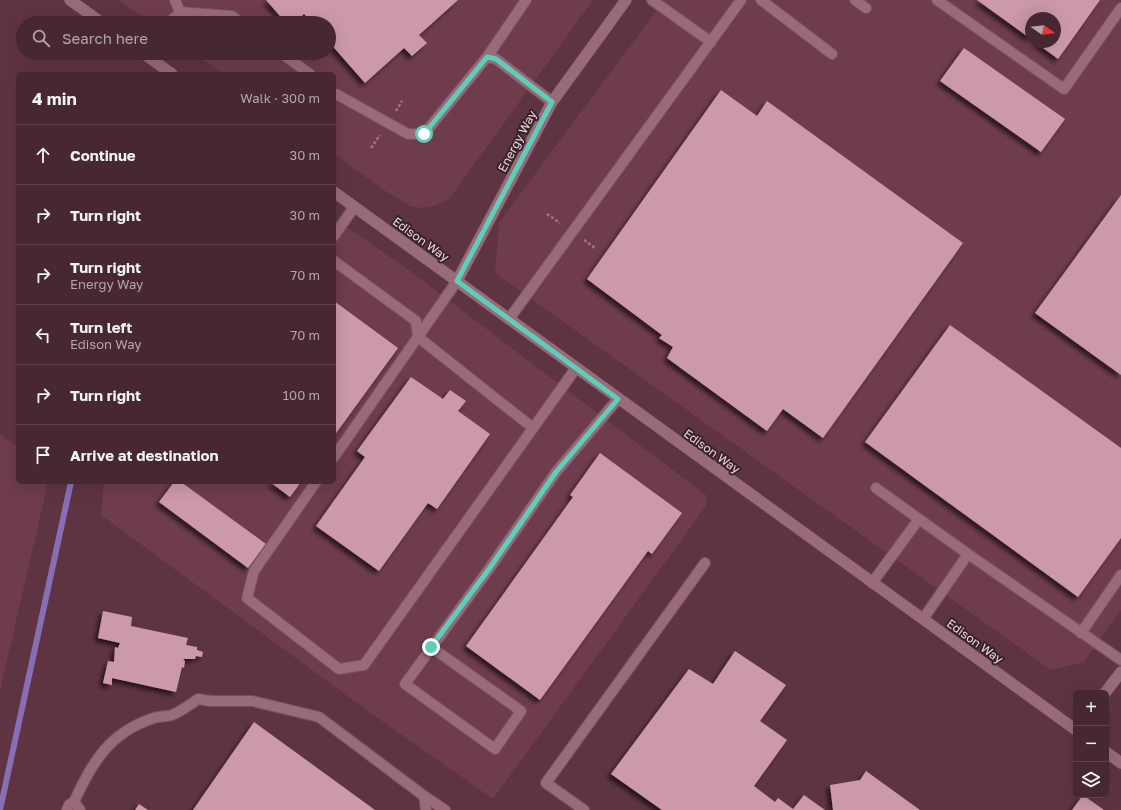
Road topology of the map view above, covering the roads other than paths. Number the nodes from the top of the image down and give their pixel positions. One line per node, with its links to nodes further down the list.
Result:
1 (70, 0): 10 (street)
2 (174, 0): 13 (lane)
3 (526, 0): 19 (lane)
4 (626, 0): 25 (street, Energy Way)
5 (652, 0): 17 (lane)
6 (741, 0): 17 (lane)
7 (761, 0): 18 (lane)
8 (855, 0): 11 (lane)
9 (937, 0): 12 (lane)
10 (81, 3): 14 (street)
11 (866, 8)
12 (1121, 8)
13 (180, 12): 15 (lane); 16 (lane)
14 (95, 16)
15 (176, 16)
16 (232, 16)
17 (711, 42): 31 (lane)
18 (832, 54)
19 (487, 57): 24 (lane); 25 (lane)
20 (153, 60): 22 (street)
21 (291, 60): 23 (lane)
22 (169, 72)
23 (307, 72)
24 (336, 95)
25 (552, 102): 30 (street, Energy Way)
26 (336, 193): 27 (street, Edison Way)
27 (354, 206): 28 (lane); 30 (street, Edison Way)
28 (336, 233)
29 (336, 262): 32 (lane)
30 (457, 281): 31 (street, Edison Way); 32 (lane)
31 (509, 319): 33 (street, Edison Way)
32 (418, 337): 35 (lane); 36 (lane)
33 (576, 368): 34 (street, Edison Way); 35 (lane)
34 (618, 399): 43 (street, Edison Way); 46 (lane)
35 (534, 428): 37 (lane)
36 (336, 454)
37 (315, 484)
38 (876, 488): 39 (lane)
39 (919, 519): 40 (lane); 43 (lane)
40 (968, 554): 44 (lane); 45 (lane)
41 (705, 563): 58 (lane)
42 (1121, 575): 45 (lane)
43 (872, 583): 44 (street, Edison Way)
44 (923, 619): 50 (street, Edison Way)
45 (1081, 633): 47 (lane)
46 (431, 647): 46 (lane)
47 (1121, 660)
48 (1121, 672): 49 (street)
49 (1108, 690)
50 (1073, 728)
51 (1109, 754): 52 (street)
52 (1121, 762)
53 (424, 796): 54 (lane); 56 (lane); 57 (lane)
54 (77, 806): 55 (lane)
55 (67, 810)
56 (426, 810)
57 (445, 810)
58 (584, 810)

